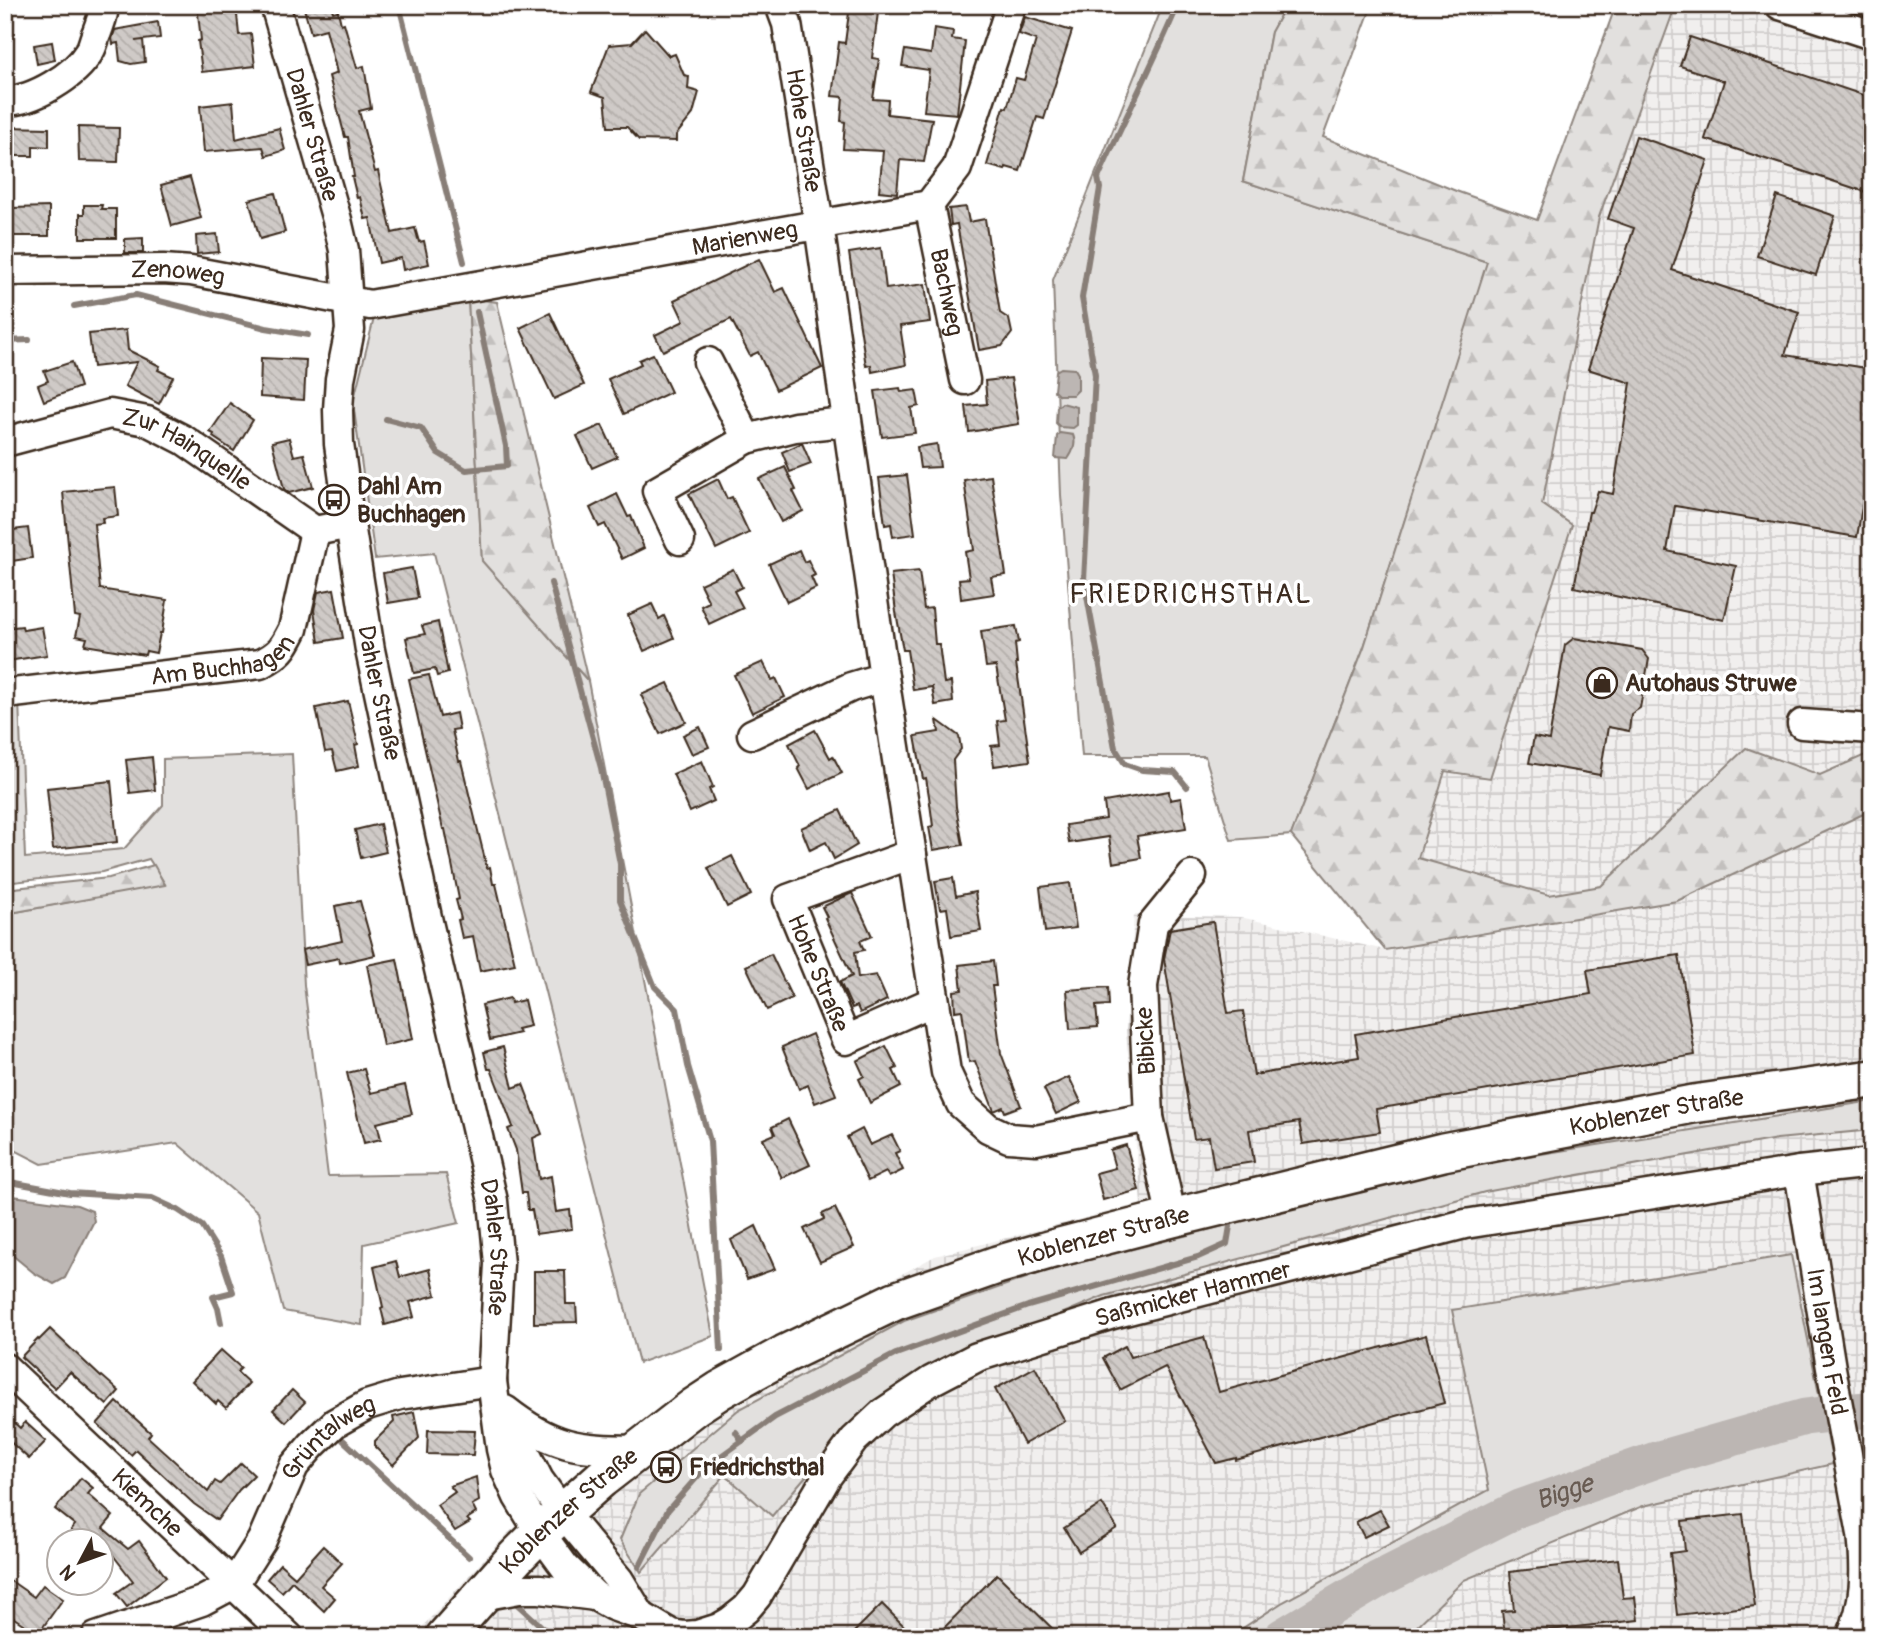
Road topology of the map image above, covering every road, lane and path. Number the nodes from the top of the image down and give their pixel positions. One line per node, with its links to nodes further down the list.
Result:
1 (104, 5): 7 (street)
2 (275, 5): 11 (street, Dahler Straße)
3 (1012, 5): 8 (street)
4 (1780, 5): 6 (street)
5 (791, 11): 9 (street, Hohe Straße)
6 (1872, 36)
7 (5, 101)
8 (929, 205): 9 (street, Marienweg); 13 (street, Bachweg)
9 (819, 225): 11 (street, Marienweg); 15 (street, Hohe Straße)
10 (5, 271): 11 (street, Zenoweg)
11 (347, 302): 19 (street, Dahler Straße)
12 (708, 362): 17 (street)
13 (965, 380)
14 (110, 414): 16 (street); 18 (street, Zur Hainquelle); 20 (street, Zur Hainquelle)
15 (846, 422): 17 (street); 22 (street, Hohe Straße)
16 (5, 423)
17 (747, 439): 21 (street)
18 (5, 442)
19 (350, 524): 20 (street); 36 (street, Dahler Straße)
20 (315, 531): 23 (street, Am Buchhagen)
21 (680, 540)
22 (884, 677): 26 (street); 27 (street, Hohe Straße)
23 (5, 694)
24 (1802, 724): 25 (street)
25 (1872, 729)
26 (752, 734)
27 (912, 855): 29 (street, Hohe Straße); 29 (street, Hohe Straße)
28 (1192, 876): 31 (street, Bibicke)
29 (934, 1001): 31 (street, Hohe Straße)
30 (1872, 1079): 34 (main road, Koblenzer Straße)
31 (1149, 1117): 34 (street, Bibicke)
32 (1872, 1163): 33 (street, Saßmicker Hammer)
33 (1799, 1171): 44 (street, Saßmicker Hammer); 48 (street, Im langen Feld)
34 (1172, 1218): 38 (main road, Koblenzer Straße)
35 (5, 1368): 40 (street, Kiemche)
36 (492, 1381): 37 (street, Dahler Straße); 39 (street, Dahler Straße); 40 (street, Grüntalweg)
37 (503, 1409): 38 (street); 39 (street, Dahler Straße)
38 (637, 1450): 39 (main road, Koblenzer Straße)
39 (552, 1523): 41 (main road, Koblenzer Straße); 42 (street, Saßmicker Hammer); 43 (street, Saßmicker Hammer)
40 (234, 1584): 45 (street); 46 (street, Kiemche)
41 (481, 1596): 42 (street, Saßmicker Hammer); 47 (main road, Koblenzer Straße)
42 (595, 1596): 43 (street, Saßmicker Hammer)
43 (641, 1616): 44 (street, Saßmicker Hammer)
44 (685, 1636)
45 (96, 1637)
46 (289, 1637)
47 (445, 1637)
48 (1851, 1637)

